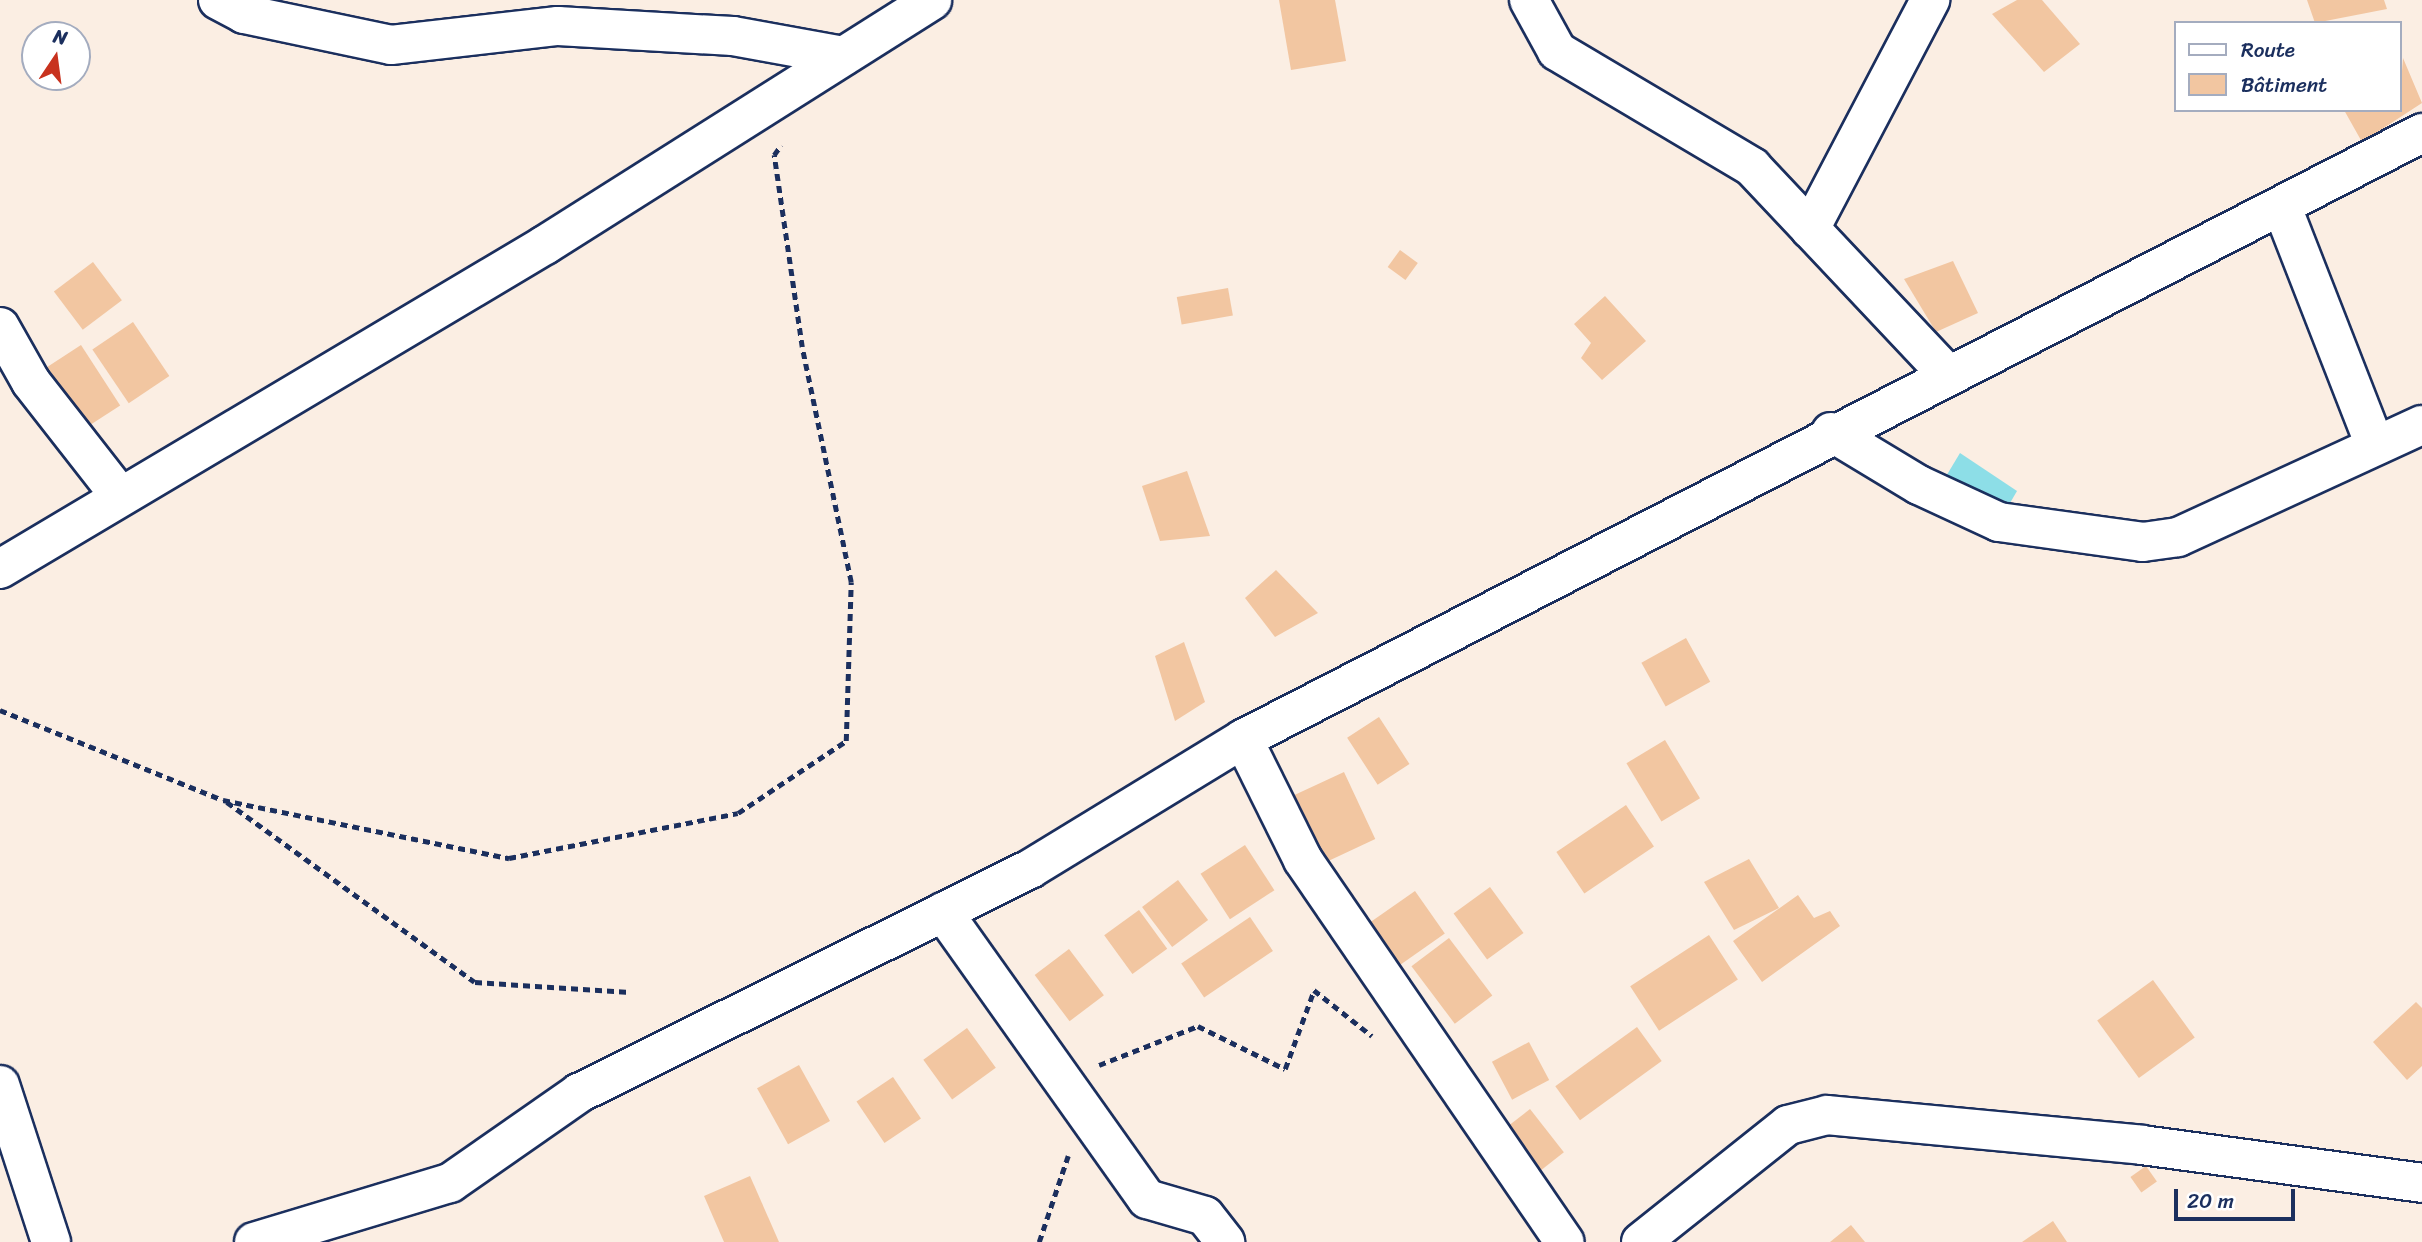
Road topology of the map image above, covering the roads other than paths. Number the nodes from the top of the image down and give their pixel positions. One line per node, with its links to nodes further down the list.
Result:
1 (218, 0): 5 (street)
2 (932, 0): 5 (street)
3 (1529, 0): 8 (street)
4 (1930, 0): 8 (street)
5 (843, 55): 14 (street)
6 (2422, 133): 7 (street)
7 (2282, 206): 10 (street); 13 (street)
8 (1810, 229): 10 (street)
9 (0, 327): 14 (street)
10 (1946, 373): 12 (street)
11 (2422, 425): 13 (street)
12 (1831, 432): 13 (street); 16 (street)
13 (2375, 446)
14 (120, 496): 15 (street)
15 (0, 569)
16 (1243, 739): 17 (street); 23 (street)
17 (943, 912): 20 (street); 22 (street)
18 (0, 1085): 21 (street)
19 (2422, 1183): 24 (street)
20 (272, 1238)
21 (51, 1242)
22 (1225, 1242)
23 (1565, 1242)
24 (1641, 1242)

